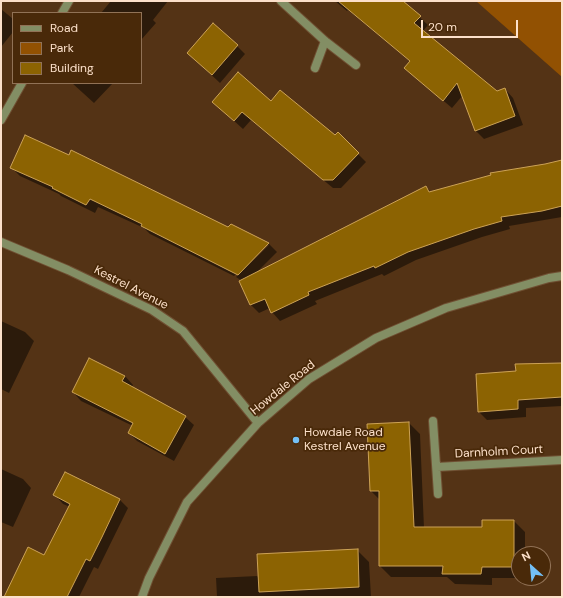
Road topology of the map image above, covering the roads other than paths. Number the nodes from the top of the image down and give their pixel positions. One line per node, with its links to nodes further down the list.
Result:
1 (69, 1): 3 (street)
2 (281, 1): 4 (street)
3 (63, 12)
4 (325, 40): 5 (street); 6 (street)
5 (356, 65)
6 (315, 68)
7 (21, 84): 8 (street)
8 (1, 120)
9 (1, 242): 12 (street, Kestrel Avenue)
10 (562, 276): 12 (street, Howdale Road)
11 (433, 422): 14 (street)
12 (258, 423): 16 (street, Howdale Road)
13 (562, 460): 14 (street, Darnholm Court)
14 (436, 467): 15 (street)
15 (438, 494)
16 (142, 597)

